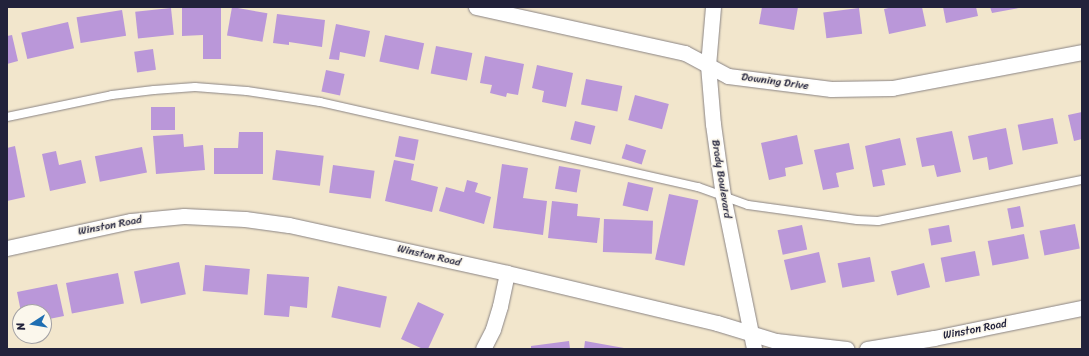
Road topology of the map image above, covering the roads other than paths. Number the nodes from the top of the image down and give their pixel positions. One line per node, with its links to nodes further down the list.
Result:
1 (476, 7): 4 (street, Downing Drive)
2 (713, 7): 4 (street, Brady Boulevard)
3 (1082, 52): 4 (street, Downing Drive)
4 (708, 65): 7 (street, Brady Boulevard)
5 (7, 117): 7 (lane)
6 (1082, 180): 7 (lane)
7 (724, 196): 11 (street, Brady Boulevard)
8 (7, 248): 9 (street, Winston Road)
9 (507, 273): 11 (street, Winston Road); 12 (street)
10 (1082, 308): 15 (street, Winston Road)
11 (751, 334): 13 (street, Brady Boulevard); 14 (street, Winston Road)
12 (483, 349)
13 (754, 349)
14 (847, 349)
15 (867, 349)

